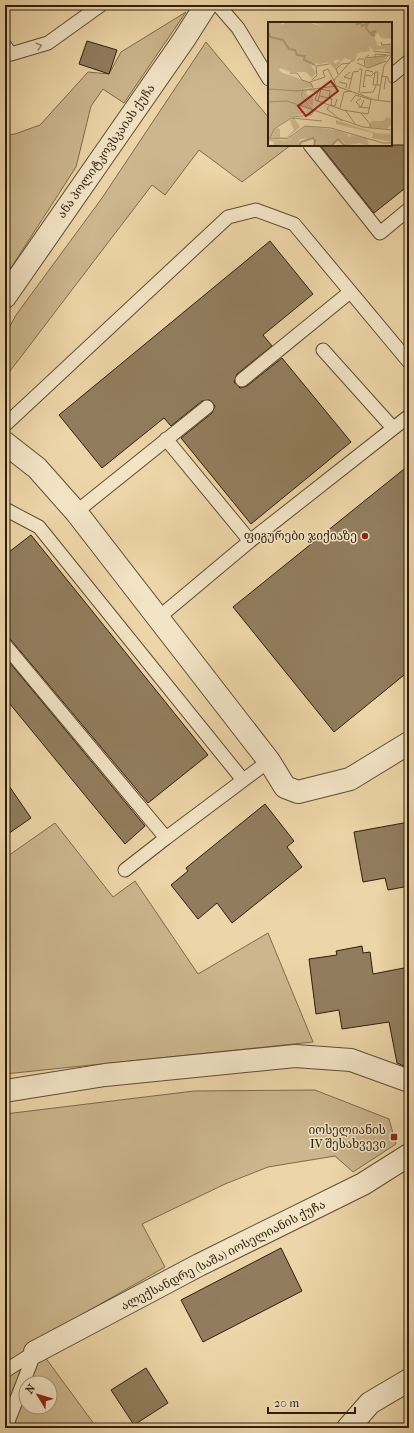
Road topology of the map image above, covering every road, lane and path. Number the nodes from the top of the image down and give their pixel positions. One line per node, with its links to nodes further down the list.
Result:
1 (101, 5): 4 (lane, one-way to 1)
2 (206, 5): 11 (street, ანა პოლიტკოვსკაიას ქუჩა)
3 (218, 5): 7 (lane)
4 (5, 46)
5 (409, 61): 6 (lane)
6 (392, 75)
7 (268, 77)
8 (311, 146): 9 (lane)
9 (409, 209)
10 (350, 292): 13 (lane); 14 (lane); 17 (lane)
11 (5, 297)
12 (323, 350): 18 (lane)
13 (409, 362)
14 (242, 380)
15 (207, 407): 19 (lane)
16 (409, 416): 18 (lane)
17 (5, 425)
18 (393, 428): 23 (lane)
19 (166, 439): 22 (lane); 23 (lane)
20 (5, 443): 22 (street)
21 (5, 509): 28 (lane)
22 (76, 512): 24 (street)
23 (250, 542): 24 (lane)
24 (158, 618): 27 (street)
25 (5, 644): 29 (lane)
26 (409, 743): 27 (street)
27 (269, 761): 28 (lane)
28 (243, 780): 29 (lane)
29 (166, 838): 30 (lane)
30 (126, 870)
31 (409, 1081): 32 (street)
32 (5, 1091)
33 (409, 1155): 34 (street, ალექსანდრე (საშა) იოსელიანის ქუჩა)
34 (36, 1352): 35 (lane); 37 (lane)
35 (5, 1371)
36 (409, 1380): 38 (street)
37 (7, 1428)
38 (348, 1428)

